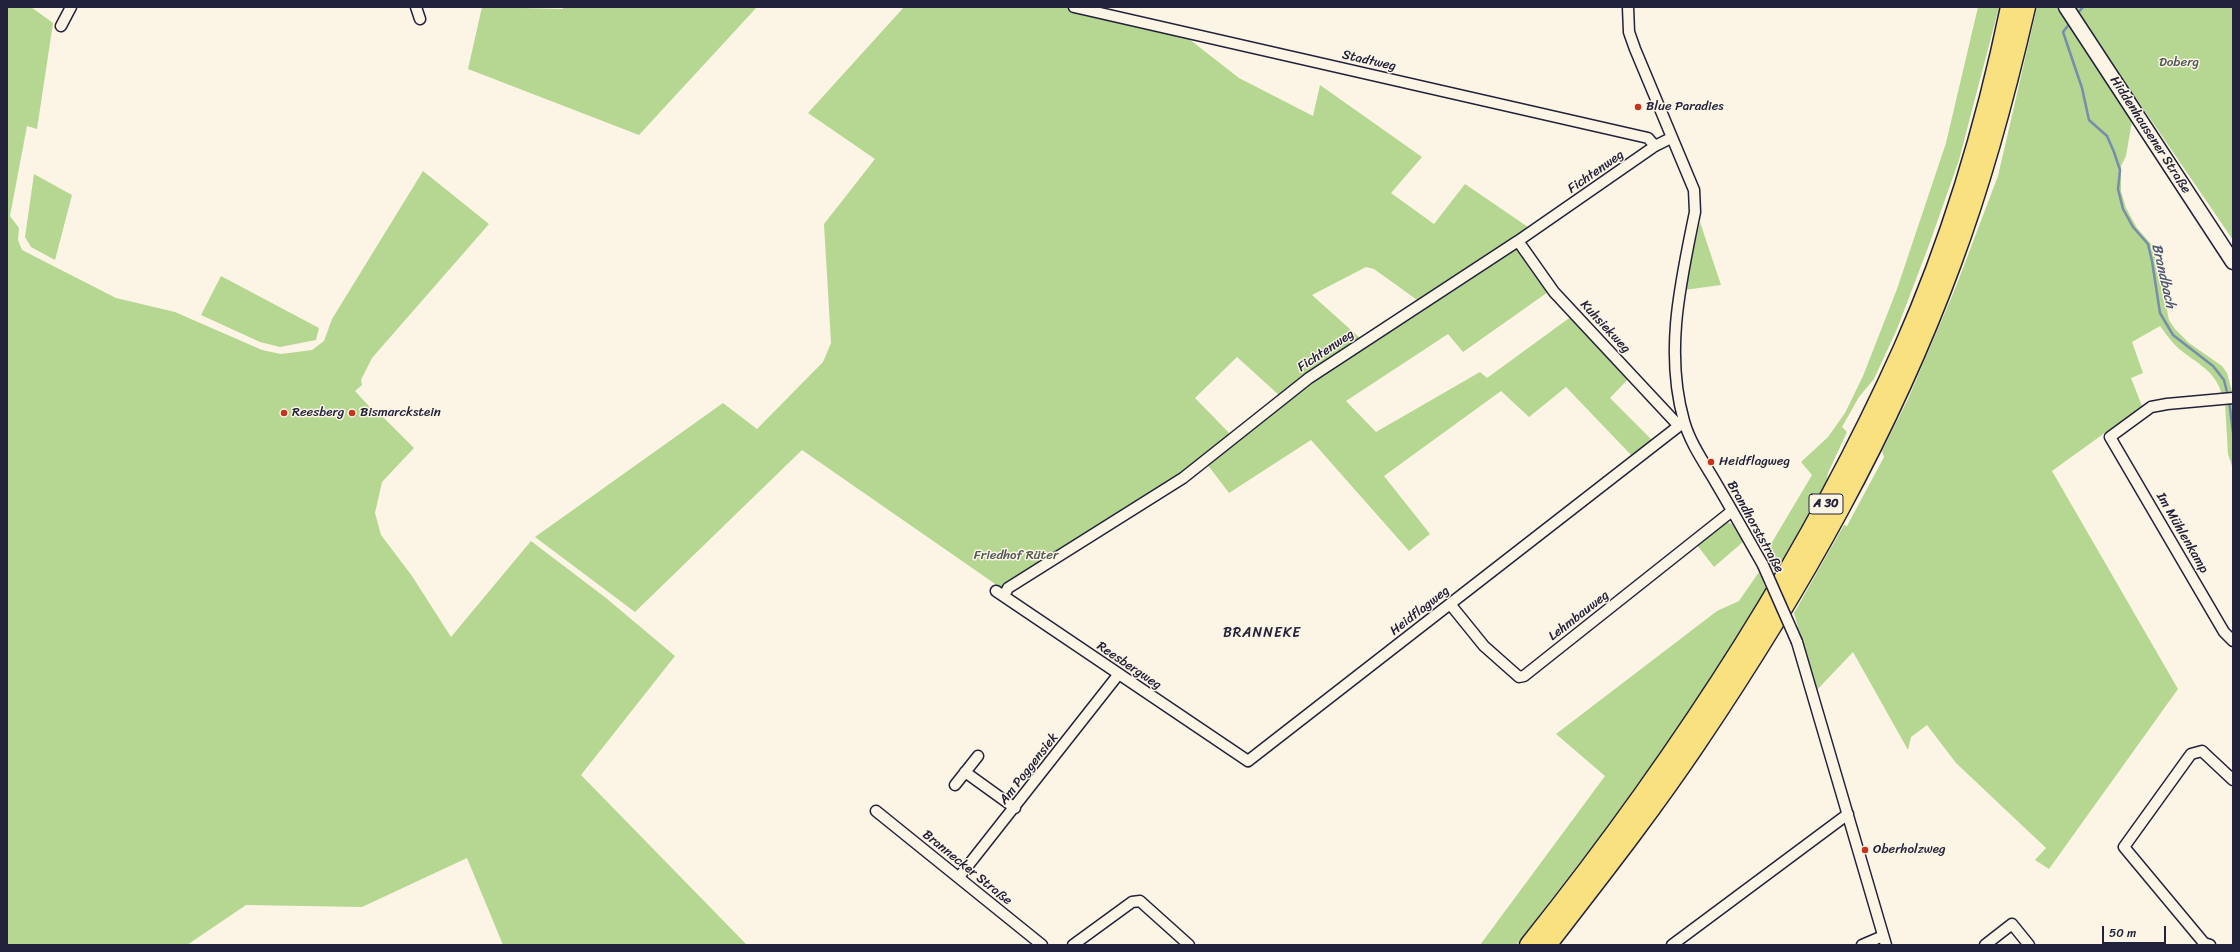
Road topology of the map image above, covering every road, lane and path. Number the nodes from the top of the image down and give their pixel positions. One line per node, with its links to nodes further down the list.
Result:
1 (72, 7): 9 (street)
2 (416, 7): 8 (street)
3 (1074, 7): 11 (street, Stadtweg)
4 (1628, 7): 10 (street, Brandhorststraße)
5 (2010, 7): 34 (highway, A 30)
6 (2026, 7): 35 (highway, A 30)
7 (2066, 7): 13 (street, Hiddenhausener Straße)
8 (420, 19)
9 (61, 26)
10 (1671, 138): 11 (street, Fichtenweg); 15 (street, Brandhorststraße)
11 (1655, 146): 12 (street, Fichtenweg)
12 (1518, 241): 15 (street, Kuhsiekweg); 17 (street, Fichtenweg)
13 (2233, 262)
14 (2233, 398): 19 (street, Im Mühlenkamp)
15 (1682, 424): 16 (street, Brandhorststraße); 18 (street, Heidflagweg)
16 (1732, 512): 18 (street, Lehmbauweg); 28 (street, Brandhorststraße, bridge)
17 (1000, 593): 20 (street, Reesbergweg)
18 (1450, 604): 22 (street, Heidflagweg)
19 (2233, 640)
20 (1118, 675): 22 (street, Reesbergweg); 26 (street, Am Poggensiek)
21 (978, 756): 23 (street)
22 (1248, 761)
23 (965, 772): 25 (street); 26 (street)
24 (2233, 780): 40 (street)
25 (954, 785)
26 (1015, 808): 29 (street, Am Poggensiek)
27 (876, 811): 29 (street, Brannecker Straße)
28 (1848, 814): 30 (street, Brandhorststraße); 36 (street)
29 (959, 877): 31 (street, Brannecker Straße)
30 (1885, 941): 37 (street)
31 (1042, 945)
32 (1073, 945): 33 (street)
33 (1189, 945)
34 (1529, 945)
35 (1547, 945)
36 (1672, 945)
37 (1862, 945)
38 (1985, 945): 39 (street)
39 (2029, 945)
40 (2210, 945)

